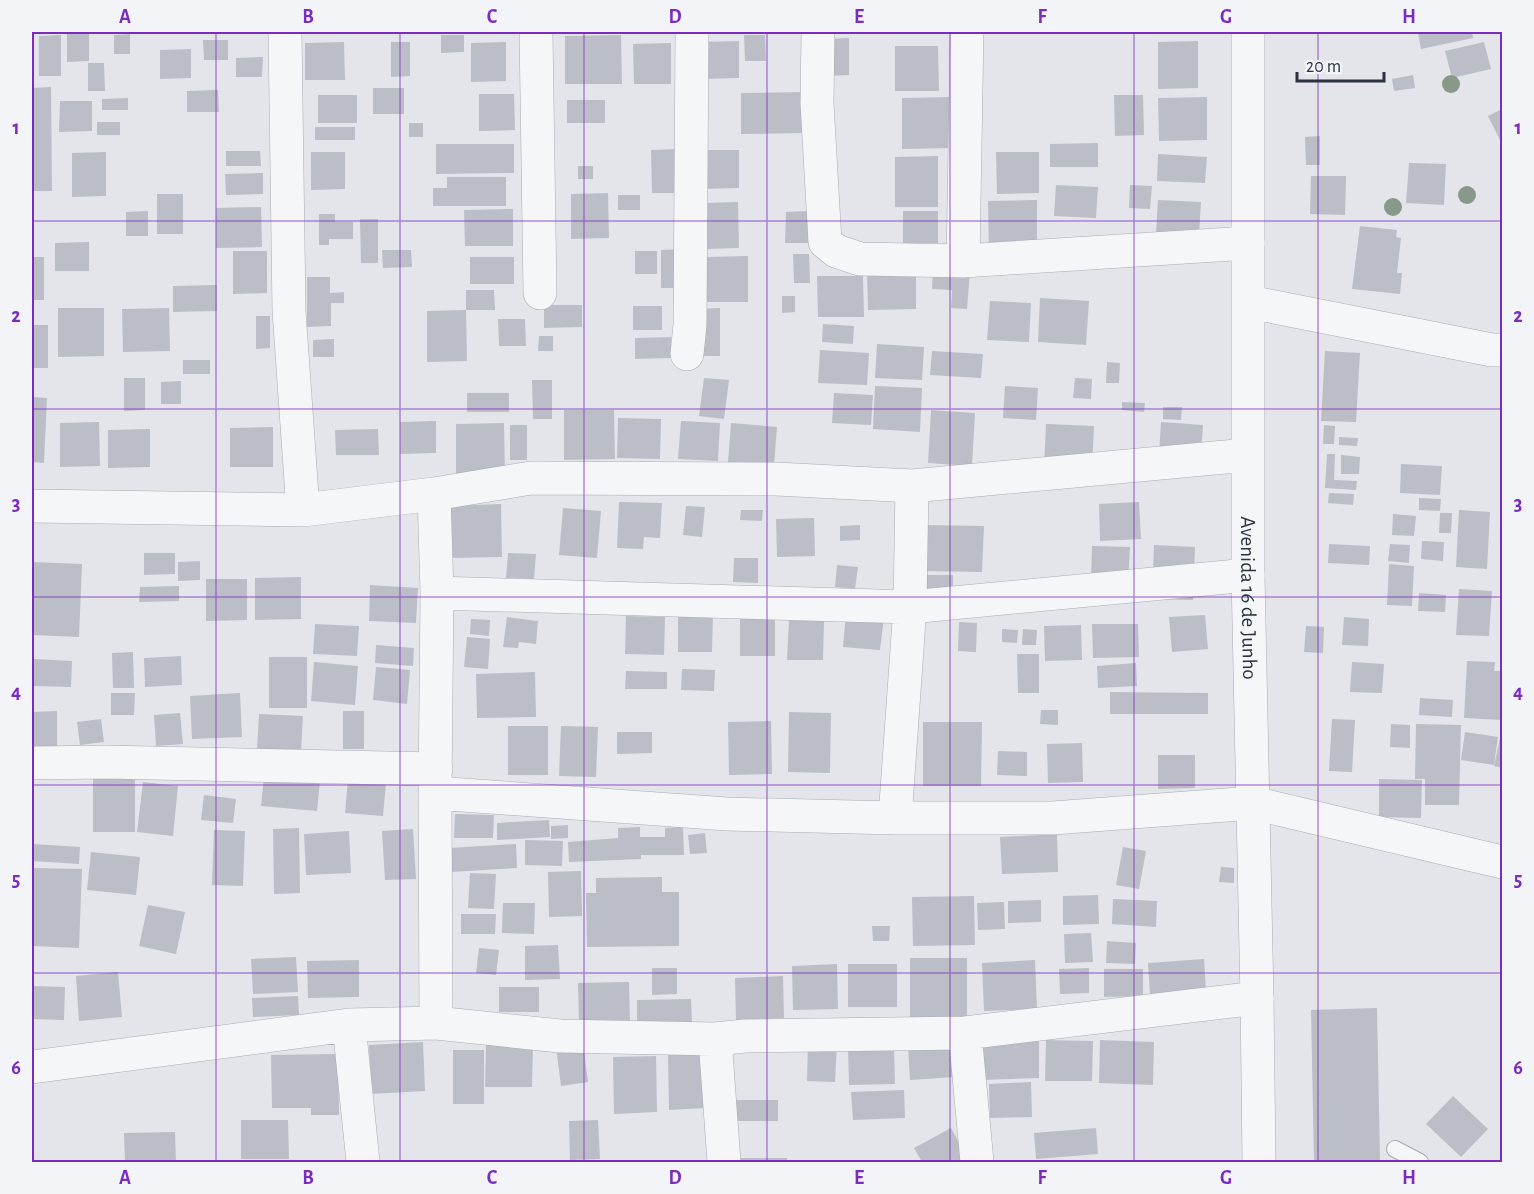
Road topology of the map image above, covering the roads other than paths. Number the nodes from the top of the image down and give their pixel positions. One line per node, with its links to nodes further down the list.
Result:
1 (285, 32): 17 (street)
2 (536, 32): 9 (street)
3 (692, 32): 12 (street)
4 (818, 32): 8 (street)
5 (967, 32): 8 (street)
6 (1248, 32): 7 (street, Avenida 16 de Junho)
7 (1248, 243): 8 (street); 10 (street, Avenida 16 de Junho)
8 (963, 261)
9 (540, 292)
10 (1249, 302): 11 (street); 13 (street, Avenida 16 de Junho)
11 (1503, 350)
12 (687, 354)
13 (1247, 455): 14 (street); 18 (street, Avenida 16 de Junho)
14 (912, 486): 15 (street); 20 (street)
15 (434, 494): 17 (street); 19 (street)
16 (32, 506): 17 (street)
17 (303, 510)
18 (1248, 575): 20 (street); 23 (street, Avenida 16 de Junho)
19 (437, 593): 20 (street); 22 (street)
20 (910, 607): 24 (street)
21 (32, 763): 22 (street)
22 (435, 781): 24 (street); 27 (street)
23 (1253, 803): 24 (street); 25 (street); 26 (street, Avenida 16 de Junho)
24 (895, 818)
25 (1503, 862)
26 (1257, 998): 29 (street); 36 (street, Avenida 16 de Junho)
27 (436, 1023): 28 (street); 30 (street)
28 (350, 1025): 31 (street); 33 (street)
29 (965, 1033): 30 (street); 35 (street)
30 (715, 1039): 34 (street)
31 (32, 1067)
32 (1395, 1149): 37 (lane)
33 (363, 1162)
34 (724, 1162)
35 (977, 1162)
36 (1259, 1162)
37 (1420, 1162)

